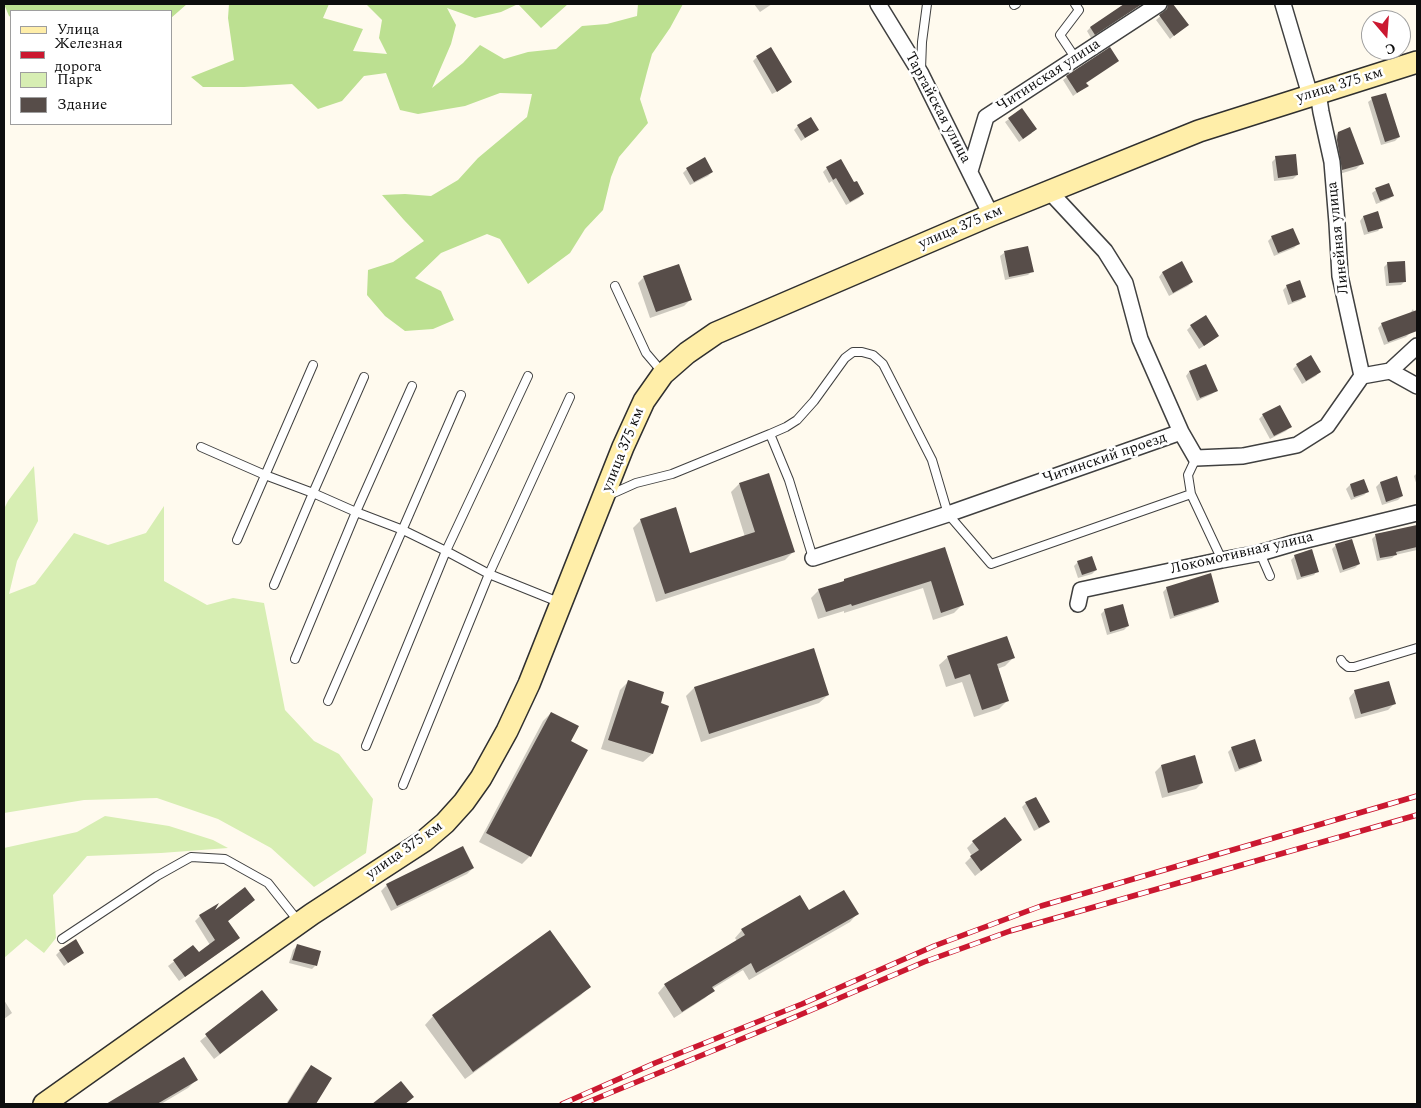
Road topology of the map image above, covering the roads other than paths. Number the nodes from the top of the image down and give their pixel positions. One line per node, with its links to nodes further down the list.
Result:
1 (878, 4): 8 (street, Таргайская улица)
2 (927, 4): 8 (lane)
3 (1075, 4): 6 (lane)
4 (1159, 4): 6 (street, Читинская улица)
5 (1283, 4): 9 (street, Линейная улица)
6 (1076, 59): 10 (street, Читинская улица)
7 (1417, 62): 9 (main road, улица 375 км)
8 (921, 74): 10 (street, Таргайская улица)
9 (1314, 94): 11 (main road, улица 375 км); 19 (street, Линейная улица)
10 (970, 171): 12 (street, Таргайская улица)
11 (1050, 192): 12 (main road, улица 375 км); 25 (street)
12 (991, 215): 17 (main road, улица 375 км)
13 (615, 286): 17 (lane)
14 (1417, 346): 16 (street)
15 (313, 365): 29 (lane)
16 (1390, 372): 19 (street); 22 (street)
17 (664, 374): 32 (main road, улица 375 км)
18 (528, 376): 38 (lane)
19 (1362, 376): 28 (street)
20 (364, 377): 30 (lane)
21 (412, 386): 33 (lane)
22 (1417, 386)
23 (462, 395): 36 (lane)
24 (570, 397): 42 (lane)
25 (1181, 432): 28 (street, Читинский проезд); 35 (street, Читинский проезд)
26 (770, 434): 32 (lane); 35 (lane); 40 (lane)
27 (201, 447): 29 (lane)
28 (1196, 458): 31 (lane)
29 (265, 475): 30 (lane); 37 (lane)
30 (313, 493): 33 (lane); 44 (lane)
31 (1192, 494): 35 (lane); 41 (lane)
32 (604, 497): 45 (main road, улица 375 км)
33 (356, 512): 36 (lane); 48 (lane)
34 (1417, 513): 39 (street, Локомотивная улица)
35 (948, 514): 40 (street, Читинский проезд)
36 (403, 530): 38 (lane); 50 (lane)
37 (236, 540)
38 (446, 551): 42 (lane); 51 (lane)
39 (1260, 553): 41 (street, Локомотивная улица); 43 (lane)
40 (813, 558)
41 (1222, 560): 46 (street, Локомотивная улица)
42 (489, 574): 45 (lane); 52 (lane)
43 (1270, 576)
44 (274, 585)
45 (561, 603): 53 (main road, улица 375 км)
46 (1078, 604)
47 (1417, 648): 49 (lane)
48 (295, 659)
49 (1341, 660)
50 (328, 701)
51 (366, 746)
52 (403, 785)
53 (299, 922): 54 (lane); 55 (main road, улица 375 км)
54 (62, 939)
55 (44, 1104)

